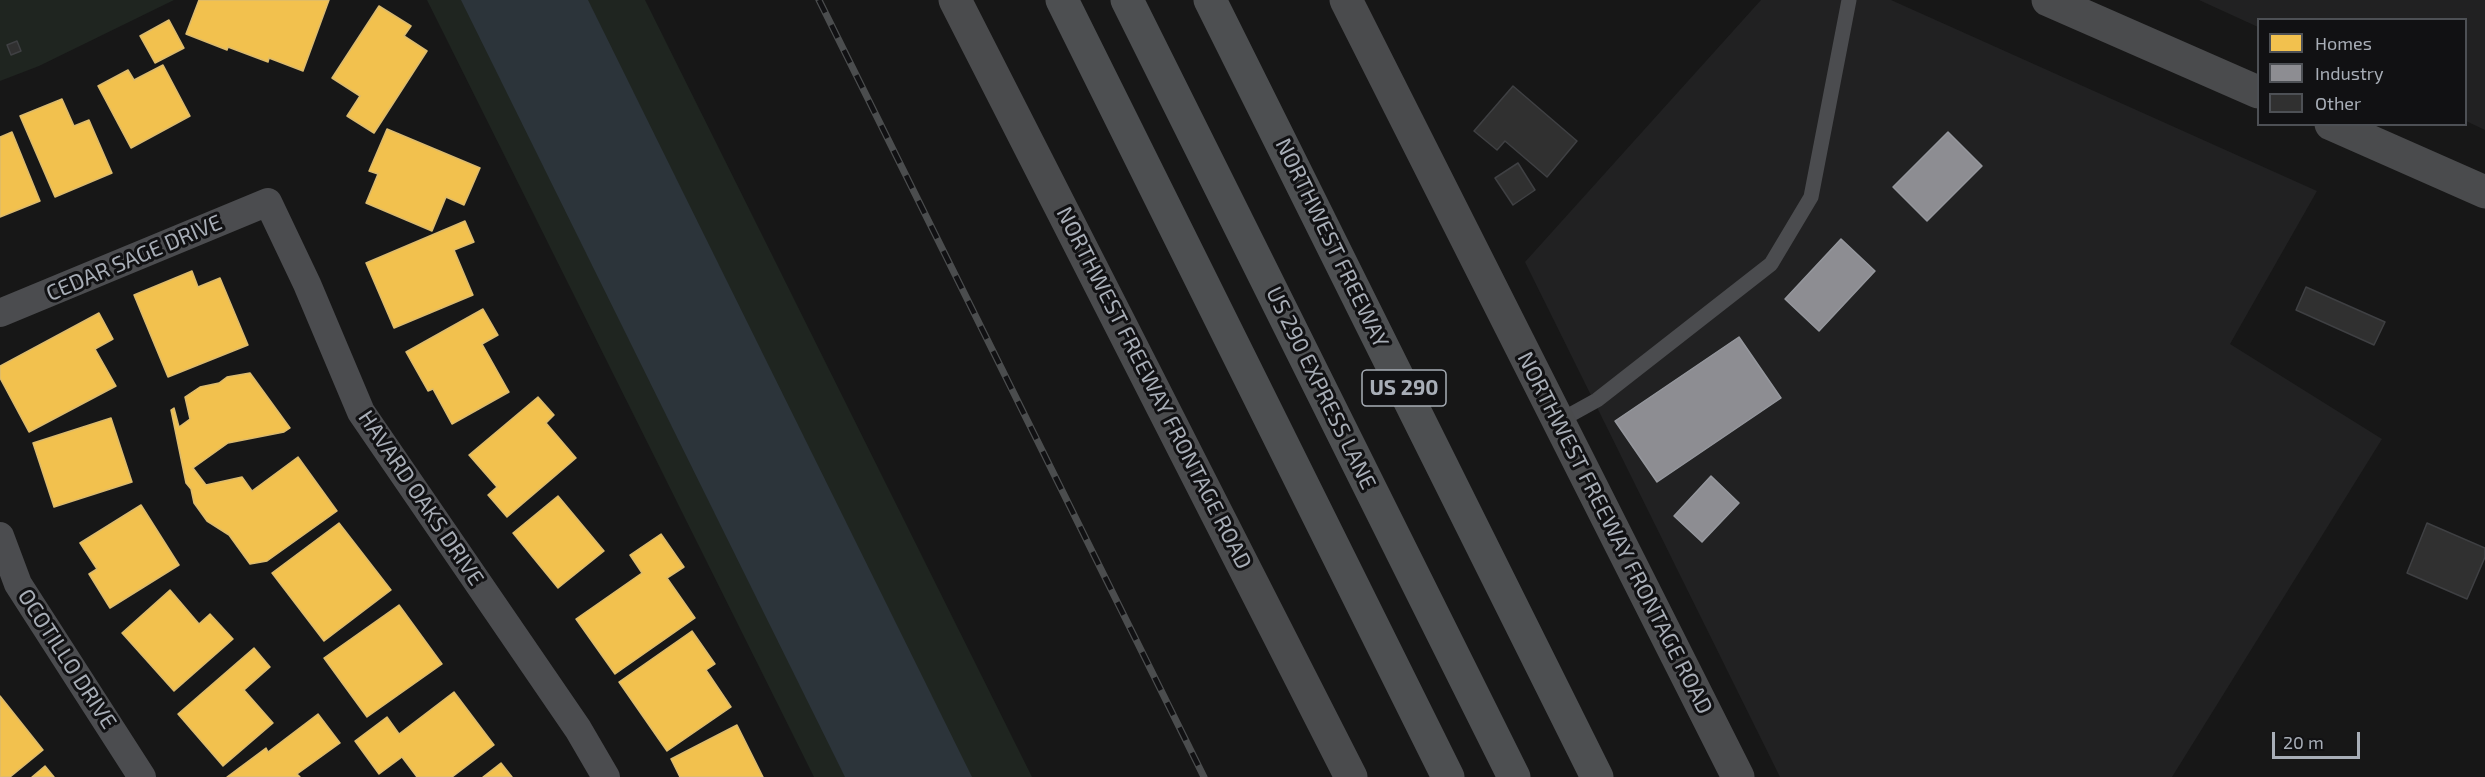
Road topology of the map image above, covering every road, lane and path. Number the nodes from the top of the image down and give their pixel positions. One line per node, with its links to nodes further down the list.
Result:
1 (955, 0): 17 (main road, NORTHWEST FREEWAY FRONTAGE ROAD)
2 (1062, 0): 18 (highway)
3 (1127, 0): 19 (highway, US 290 EXPRESS LANE)
4 (1210, 0): 20 (highway, NORTHWEST FREEWAY / US 290)
5 (1346, 0): 13 (main road, NORTHWEST FREEWAY FRONTAGE ROAD)
6 (1849, 0): 13 (lane)
7 (2048, 0): 8 (main road)
8 (2257, 92)
9 (2336, 126): 10 (main road)
10 (2485, 192)
11 (268, 202): 12 (street, CEDAR SAGE DRIVE); 16 (street, HAVARD OAKS DRIVE)
12 (0, 313)
13 (1559, 422): 21 (main road, NORTHWEST FREEWAY FRONTAGE ROAD)
14 (0, 536): 15 (street, OCOTILLO DRIVE)
15 (142, 777)
16 (606, 777)
17 (1351, 777)
18 (1448, 777)
19 (1514, 777)
20 (1597, 777)
21 (1738, 777)

